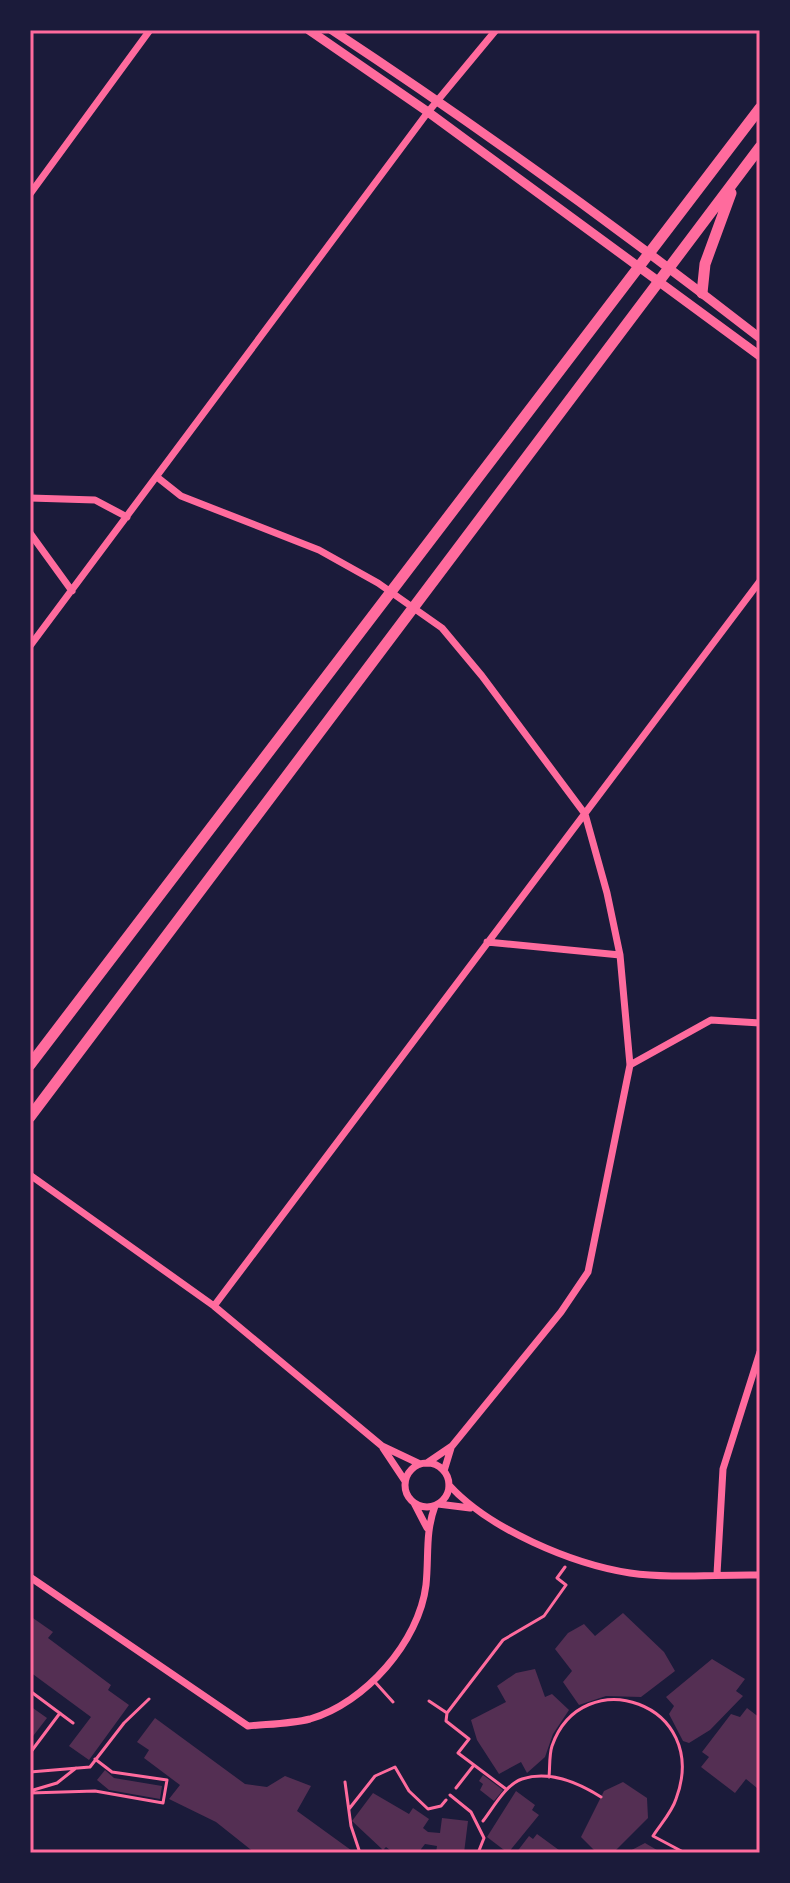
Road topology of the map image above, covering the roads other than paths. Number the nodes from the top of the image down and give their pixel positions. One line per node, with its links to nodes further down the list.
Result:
1 (150, 30): 9 (street)
2 (309, 30): 7 (main road)
3 (332, 30): 5 (main road)
4 (496, 30): 5 (street)
5 (438, 100): 7 (street); 10 (main road)
6 (760, 108): 10 (main road)
7 (428, 112): 11 (main road); 17 (street)
8 (760, 148): 12 (main road); 14 (main road)
9 (30, 194)
10 (651, 253): 11 (main road); 12 (main road)
11 (641, 267): 13 (main road); 23 (main road)
12 (670, 268): 13 (main road); 14 (main road)
13 (659, 282): 16 (main road); 24 (main road)
14 (702, 293): 15 (main road)
15 (760, 338)
16 (760, 356)
17 (157, 477): 19 (street); 23 (street)
18 (30, 498): 19 (street)
19 (127, 517): 22 (street)
20 (30, 533): 22 (street)
21 (760, 581): 26 (street)
22 (72, 591): 25 (street)
23 (392, 594): 24 (street); 30 (main road)
24 (414, 609): 26 (street); 32 (main road)
25 (30, 646)
26 (585, 814): 27 (street); 28 (street)
27 (487, 942): 28 (street); 34 (street)
28 (620, 955): 31 (street)
29 (760, 1023): 31 (street)
30 (30, 1065)
31 (630, 1065): 37 (street)
32 (30, 1117)
33 (30, 1175): 34 (street)
34 (214, 1306): 36 (street)
35 (760, 1352): 46 (street)
36 (382, 1446): 38 (street); 40 (street)
37 (452, 1446): 38 (street); 39 (street)
38 (423, 1463): 39 (street); 40 (street)
39 (444, 1471): 41 (street)
40 (405, 1482): 42 (street)
41 (449, 1485): 43 (street); 44 (street)
42 (414, 1503): 43 (street); 45 (street)
43 (437, 1505): 44 (street); 45 (street)
44 (470, 1508): 46 (street)
45 (427, 1528): 49 (street)
46 (717, 1574): 47 (street)
47 (760, 1575)
48 (30, 1577): 49 (street)
49 (373, 1679): 50 (lane)
50 (393, 1702)
51 (450, 1795): 52 (lane)
52 (478, 1853)

